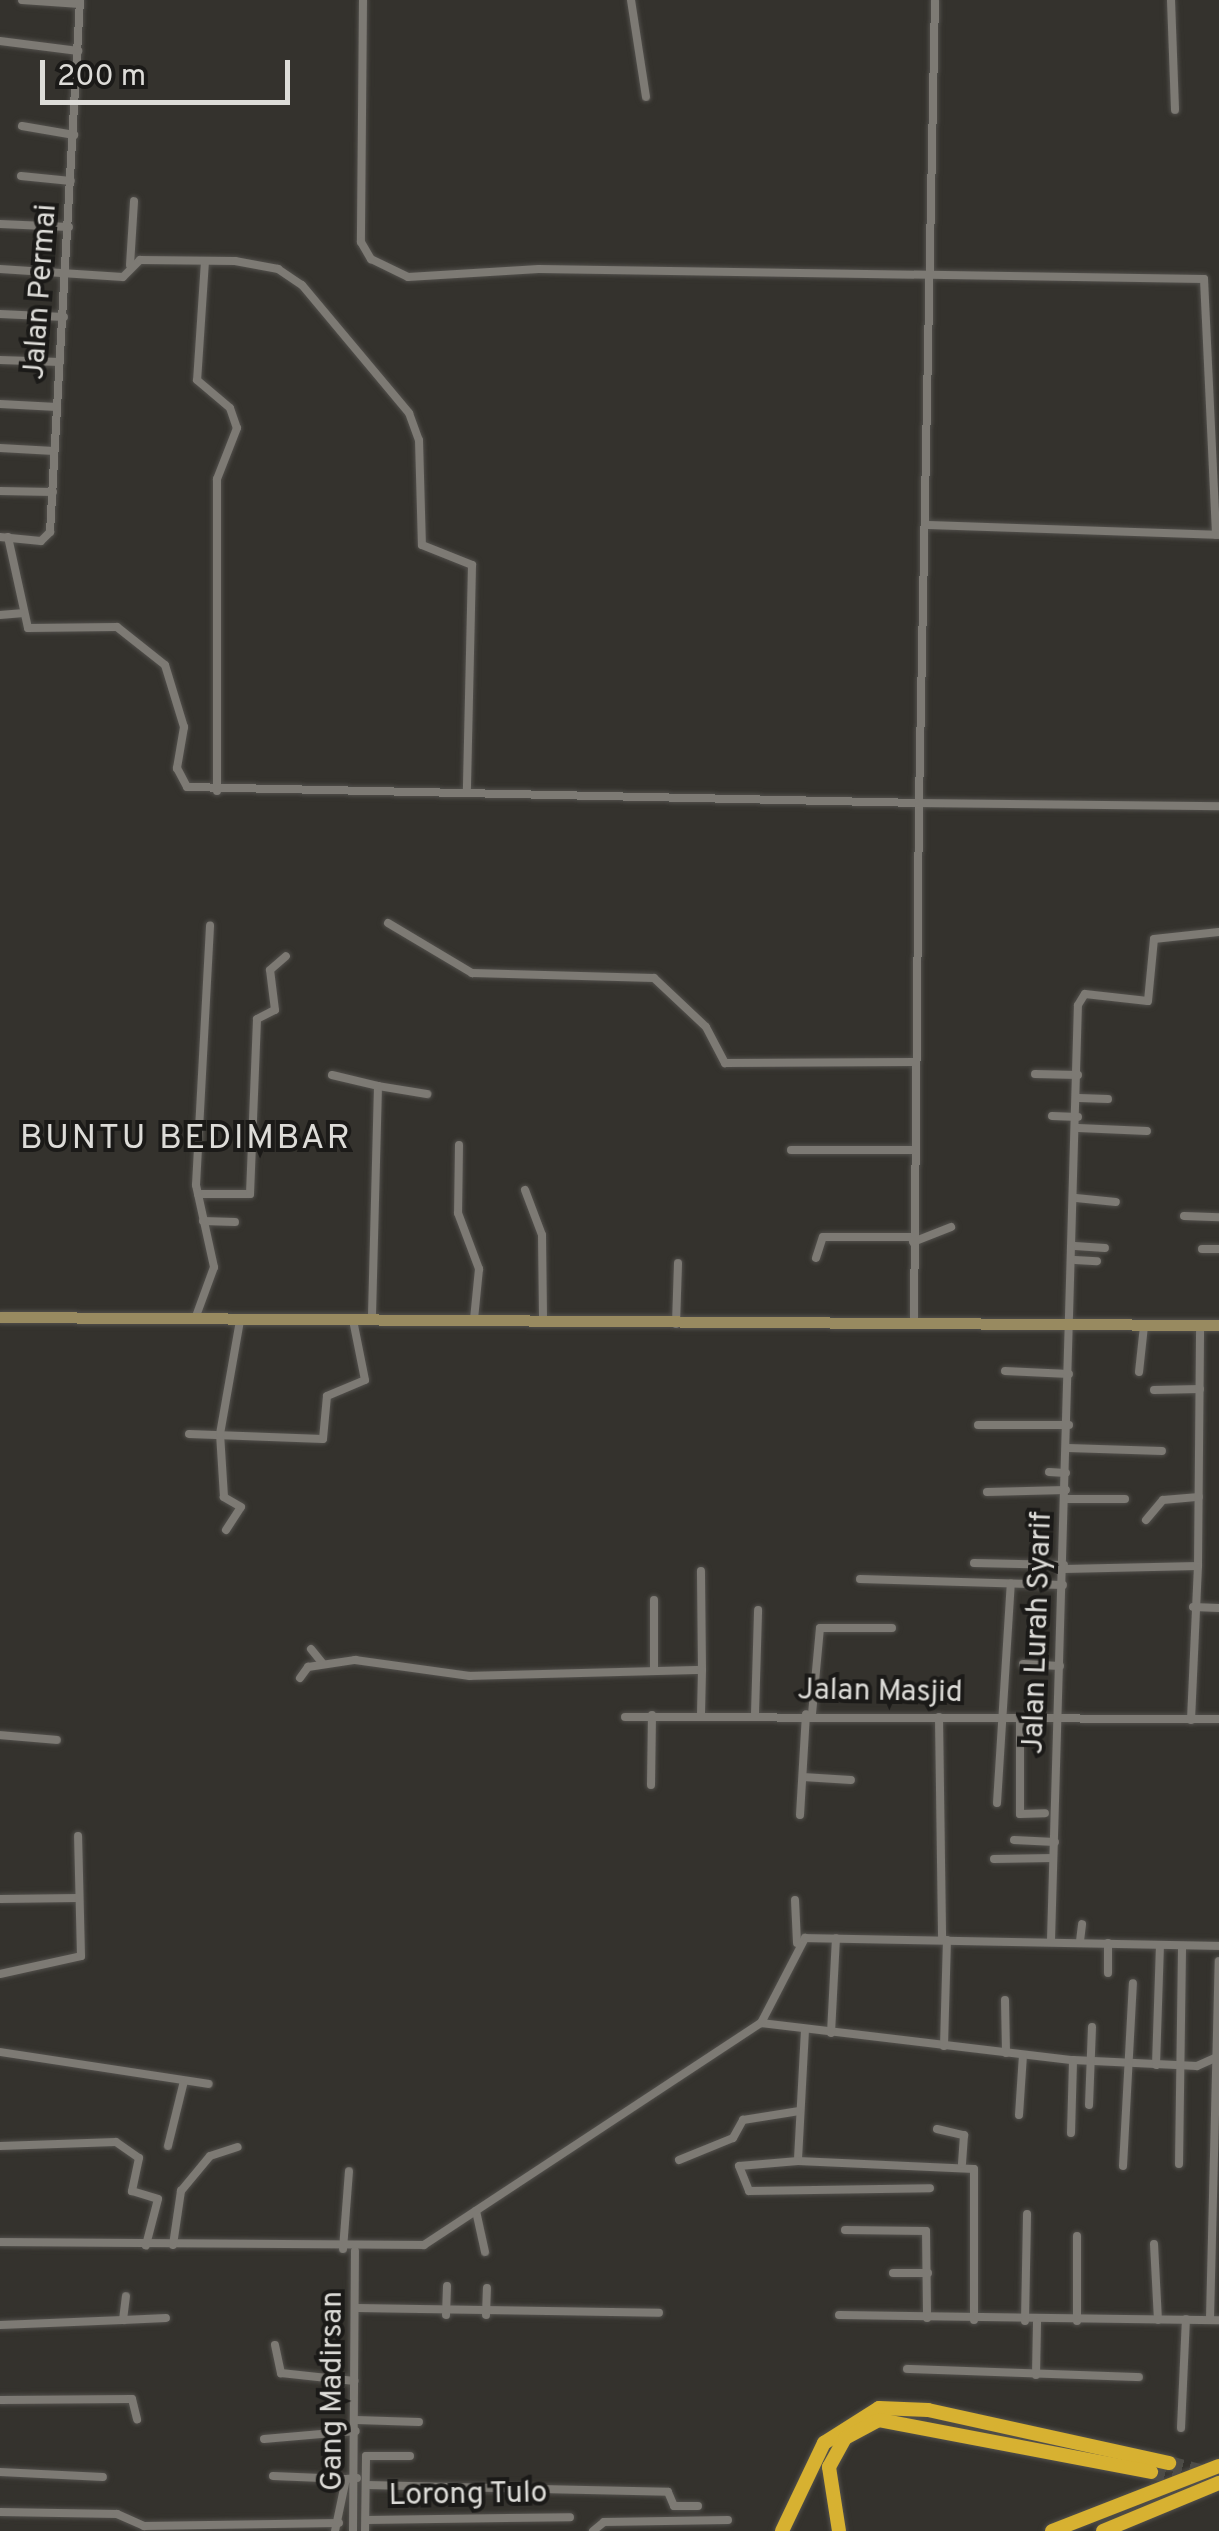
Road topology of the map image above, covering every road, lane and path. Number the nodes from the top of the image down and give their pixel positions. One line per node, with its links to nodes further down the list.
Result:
1 (22, 0): 6 (street)
2 (362, 0): 22 (street)
3 (632, 0): 9 (street)
4 (935, 0): 22 (street)
5 (1171, 0): 10 (street)
6 (80, 2): 8 (street, Jalan Permai)
7 (0, 41): 8 (street)
8 (78, 50): 12 (street, Jalan Permai)
9 (646, 97)
10 (1175, 110)
11 (22, 126): 12 (street)
12 (74, 135): 14 (street, Jalan Permai)
13 (21, 176): 14 (street)
14 (71, 180): 17 (street, Jalan Permai)
15 (134, 201): 20 (street)
16 (0, 224): 17 (street)
17 (69, 227): 21 (street, Jalan Permai)
18 (205, 261): 20 (street); 38 (street); 39 (street)
19 (0, 269): 21 (street)
20 (130, 269): 21 (street)
21 (66, 272): 24 (street, Jalan Permai)
22 (933, 276): 33 (street); 34 (street)
23 (0, 314): 24 (street)
24 (64, 316): 26 (street, Jalan Permai)
25 (0, 360): 26 (street)
26 (60, 362): 28 (street, Jalan Permai)
27 (0, 404): 28 (street)
28 (56, 407): 30 (street, Jalan Permai)
29 (0, 448): 30 (street)
30 (54, 451): 32 (street, Jalan Permai)
31 (0, 492): 32 (street)
32 (53, 492): 35 (street, Jalan Permai)
33 (925, 525): 34 (street); 40 (street)
34 (1218, 535)
35 (4, 537): 36 (street)
36 (22, 613): 37 (street); 39 (street)
37 (0, 615)
38 (467, 790): 39 (street); 40 (street)
39 (217, 791)
40 (920, 803): 41 (street); 48 (street)
41 (1219, 806)
42 (388, 923): 48 (street)
43 (210, 925): 64 (street)
44 (1219, 932): 47 (street, Jalan Lurah Syarif)
45 (286, 956): 64 (street)
46 (1093, 1050): 47 (street)
47 (1079, 1051): 51 (street, Jalan Lurah Syarif)
48 (915, 1062): 62 (street)
49 (1035, 1074): 51 (street)
50 (332, 1075): 52 (street)
51 (1078, 1075): 54 (street, Jalan Lurah Syarif)
52 (378, 1086): 53 (street); 85 (street)
53 (427, 1094)
54 (1079, 1098): 55 (street); 57 (street, Jalan Lurah Syarif)
55 (1108, 1099)
56 (1052, 1116): 57 (street)
57 (1078, 1117): 58 (street, Jalan Lurah Syarif)
58 (1078, 1128): 59 (street); 65 (street, Jalan Lurah Syarif)
59 (1147, 1131)
60 (459, 1145): 82 (street)
61 (791, 1150): 62 (street)
62 (914, 1150): 72 (street)
63 (525, 1190): 87 (street)
64 (198, 1194): 69 (street)
65 (1076, 1198): 66 (street); 73 (street, Jalan Lurah Syarif)
66 (1116, 1202)
67 (1184, 1216): 68 (street)
68 (1219, 1217)
69 (203, 1221): 70 (street); 83 (street)
70 (235, 1222)
71 (950, 1228): 72 (street)
72 (913, 1240): 77 (street); 88 (street)
73 (1075, 1246): 74 (street); 78 (street, Jalan Lurah Syarif)
74 (1106, 1248)
75 (1219, 1249): 76 (street)
76 (1202, 1250)
77 (816, 1258)
78 (1075, 1260): 79 (street); 90 (street, Jalan Lurah Syarif)
79 (1097, 1261)
80 (678, 1263): 89 (street)
81 (0, 1318): 83 (street)
82 (474, 1319): 85 (street); 87 (street)
83 (195, 1320): 86 (street)
84 (354, 1320): 85 (street); 86 (street); 102 (street)
85 (372, 1320)
86 (240, 1321): 102 (street)
87 (543, 1322): 89 (street)
88 (914, 1323): 89 (street); 90 (street)
89 (676, 1324)
90 (1071, 1326): 91 (street); 96 (street, Jalan Lurah Syarif)
91 (1144, 1326): 92 (street); 95 (street)
92 (1200, 1326): 93 (street); 97 (street)
93 (1219, 1326)
94 (1005, 1371): 96 (street)
95 (1138, 1372)
96 (1069, 1374): 100 (street, Jalan Lurah Syarif)
97 (1200, 1389): 98 (street); 109 (street)
98 (1154, 1390)
99 (978, 1425): 100 (street)
100 (1068, 1425): 103 (street, Jalan Lurah Syarif)
101 (189, 1434): 102 (street)
102 (220, 1434): 112 (street)
103 (1068, 1448): 104 (street); 106 (street, Jalan Lurah Syarif)
104 (1162, 1451)
105 (1050, 1472): 106 (street)
106 (1066, 1474): 108 (street, Jalan Lurah Syarif)
107 (987, 1492): 108 (street)
108 (1066, 1494): 110 (street); 115 (street, Jalan Lurah Syarif)
109 (1199, 1497): 111 (street); 114 (street)
110 (1126, 1499)
111 (1146, 1520)
112 (226, 1530)
113 (974, 1562): 115 (street)
114 (1198, 1566): 115 (street); 121 (street)
115 (1064, 1567): 119 (street, Jalan Lurah Syarif)
116 (701, 1571): 129 (street)
117 (860, 1579): 118 (street)
118 (1011, 1583): 119 (street); 140 (street)
119 (1063, 1585): 128 (street, Jalan Lurah Syarif)
120 (654, 1600): 130 (street)
121 (1193, 1607): 122 (street); 142 (street)
122 (1219, 1608)
123 (758, 1610): 133 (street)
124 (892, 1628): 134 (street)
125 (310, 1649): 126 (street)
126 (323, 1664): 130 (street); 131 (street)
127 (1023, 1664): 128 (street)
128 (1060, 1666): 139 (street, Jalan Lurah Syarif)
129 (702, 1670): 130 (street); 132 (street)
130 (654, 1671)
131 (300, 1678)
132 (702, 1714): 133 (street, Jalan Masjid); 136 (street, Jalan Masjid)
133 (755, 1714): 134 (street, Jalan Masjid)
134 (809, 1714): 137 (street, Jalan Masjid); 145 (street)
135 (625, 1716): 136 (street, Jalan Masjid)
136 (652, 1716): 147 (street)
137 (938, 1717): 140 (street, Jalan Masjid); 161 (street)
138 (1020, 1718): 139 (street, Jalan Masjid); 140 (street, Jalan Masjid); 149 (street)
139 (1058, 1718): 142 (street, Jalan Masjid); 153 (street, Jalan Lurah Syarif)
140 (1001, 1719): 148 (street)
141 (1219, 1719): 142 (street, Jalan Masjid)
142 (1191, 1720)
143 (0, 1736): 144 (street)
144 (57, 1740)
145 (803, 1777): 146 (street); 150 (street)
146 (851, 1780)
147 (652, 1785)
148 (997, 1803)
149 (1045, 1813)
150 (800, 1815)
151 (78, 1836): 156 (street)
152 (1014, 1840): 153 (street)
153 (1055, 1842): 154 (street, Jalan Lurah Syarif)
154 (1054, 1858): 155 (street); 163 (street, Jalan Lurah Syarif)
155 (994, 1859)
156 (78, 1898): 157 (street); 173 (street)
157 (0, 1899)
158 (795, 1900): 165 (street)
159 (1082, 1924): 164 (street)
160 (836, 1938): 161 (street); 165 (street); 179 (street)
161 (944, 1940): 162 (street); 180 (street)
162 (1007, 1940): 163 (street); 170 (street)
163 (1051, 1940): 164 (street)
164 (1080, 1941): 166 (street)
165 (797, 1943): 176 (street)
166 (1108, 1943): 169 (street); 172 (street)
167 (1182, 1946): 168 (street); 169 (street); 189 (street)
168 (1219, 1946)
169 (1160, 1947): 188 (street)
170 (1004, 1951)
171 (1219, 1961): 184 (street)
172 (1108, 1973)
173 (0, 1974)
174 (1133, 1983): 187 (street)
175 (1005, 2000): 182 (street)
176 (761, 2023): 178 (street); 207 (street)
177 (1092, 2028): 186 (street)
178 (805, 2030): 179 (street); 193 (street)
179 (831, 2033): 180 (street)
180 (944, 2046): 182 (street)
181 (0, 2052): 190 (street)
182 (1006, 2053): 183 (street)
183 (1022, 2055): 185 (street); 194 (street)
184 (1216, 2058): 189 (street); 234 (street)
185 (1072, 2060): 186 (street); 196 (street)
186 (1091, 2061): 187 (street); 192 (street)
187 (1124, 2064): 188 (street); 204 (street)
188 (1156, 2066): 189 (street)
189 (1180, 2066): 203 (street)
190 (184, 2081): 191 (street); 198 (street)
191 (209, 2084)
192 (1089, 2105)
193 (800, 2111): 200 (street); 201 (street)
194 (1019, 2116)
195 (937, 2129): 202 (street)
196 (1071, 2132)
197 (0, 2146): 212 (street)
198 (168, 2146)
199 (238, 2147): 214 (street)
200 (679, 2160)
201 (798, 2161): 202 (street); 206 (street)
202 (962, 2164): 232 (street)
203 (1179, 2164)
204 (1123, 2166)
205 (349, 2171): 215 (street)
206 (930, 2188)
207 (476, 2211): 216 (street); 217 (street)
208 (1027, 2214): 235 (street)
209 (845, 2230): 219 (street)
210 (1077, 2236): 236 (street)
211 (0, 2242): 212 (street)
212 (146, 2244): 214 (street)
213 (1154, 2244): 233 (street)
214 (173, 2245): 215 (street)
215 (343, 2249): 216 (street)
216 (355, 2251): 223 (street, Gang Madirsan)
217 (484, 2252)
218 (893, 2272): 219 (street)
219 (928, 2273): 229 (street)
220 (447, 2286): 226 (street)
221 (487, 2288): 227 (street)
222 (126, 2296): 231 (street)
223 (357, 2308): 226 (street); 243 (street, Gang Madirsan)
224 (660, 2313): 227 (street)
225 (839, 2314): 229 (street)
226 (446, 2315): 227 (street)
227 (486, 2315)
228 (166, 2318): 231 (street)
229 (928, 2318): 232 (street)
230 (1186, 2319): 233 (street); 234 (street); 248 (street)
231 (122, 2320): 238 (street)
232 (974, 2320): 235 (street)
233 (1158, 2320): 236 (street)
234 (1214, 2320)
235 (1025, 2321): 237 (street)
236 (1076, 2321): 237 (street)
237 (1037, 2322): 241 (street)
238 (0, 2324)
239 (274, 2345): 243 (street)
240 (906, 2369): 241 (street)
241 (1036, 2375): 242 (street)
242 (1140, 2378)
243 (355, 2381): 246 (street, Gang Madirsan)
244 (0, 2400): 245 (street)
245 (137, 2418)
246 (356, 2420): 247 (street); 249 (street, Gang Madirsan)
247 (419, 2422)
248 (1181, 2428)
249 (356, 2432): 250 (street); 251 (street, Gang Madirsan)
250 (264, 2439)
251 (361, 2456): 252 (street); 259 (street, Gang Madirsan); 262 (street)
252 (410, 2456)
253 (1170, 2462): 273 (highway)
254 (1219, 2466): 268 (highway)
255 (0, 2472): 258 (street)
256 (1151, 2472): 274 (highway)
257 (273, 2476): 260 (street)
258 (103, 2477)
259 (358, 2478): 260 (street); 270 (street, Gang Madirsan)
260 (346, 2479): 269 (street)
261 (1219, 2483): 277 (highway)
262 (367, 2486): 263 (street); 266 (street)
263 (698, 2506)
264 (0, 2512): 269 (street)
265 (570, 2517): 266 (street, Lorong Tulo)
266 (366, 2520): 271 (street)
267 (728, 2520): 272 (street)
268 (1082, 2521): 275 (highway); 276 (highway)
269 (337, 2527)
270 (353, 2531)
271 (365, 2531)
272 (593, 2531)
273 (782, 2531)
274 (839, 2531)
275 (1042, 2531)
276 (1052, 2531)
277 (1102, 2531)

